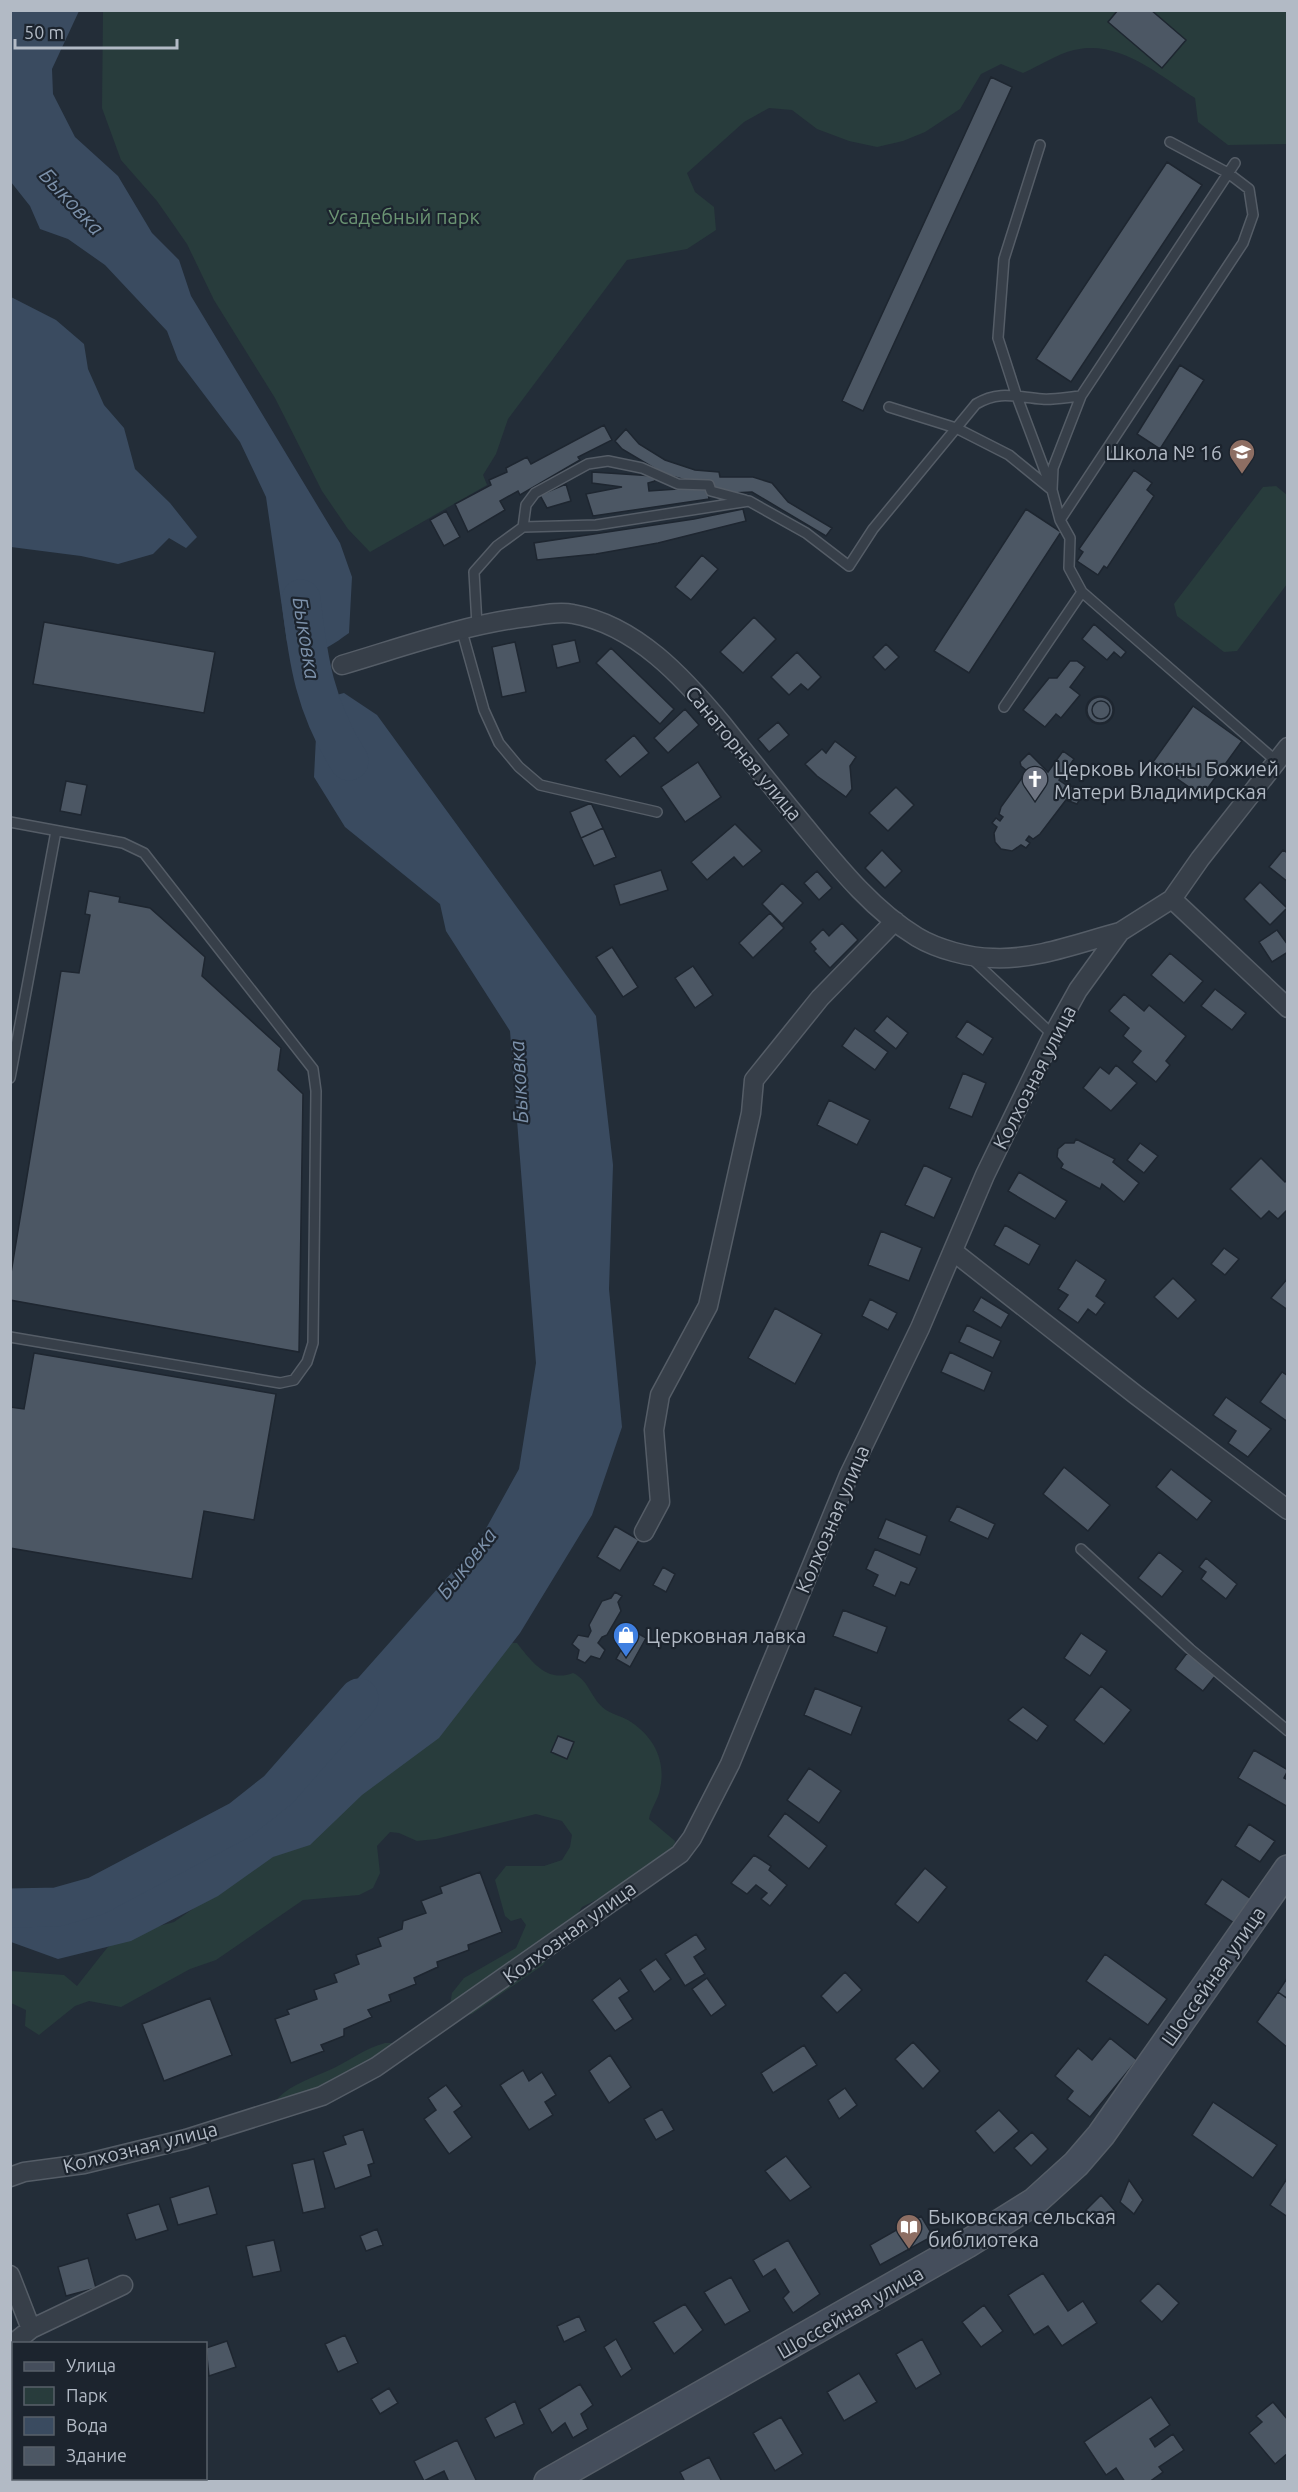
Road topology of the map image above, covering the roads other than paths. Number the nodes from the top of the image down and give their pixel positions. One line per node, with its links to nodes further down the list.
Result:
1 (1170, 142): 4 (lane)
2 (1040, 145): 5 (lane)
3 (1235, 163): 4 (lane)
4 (1228, 173): 6 (lane); 11 (lane)
5 (1016, 394): 6 (lane); 8 (lane); 9 (lane)
6 (1081, 396): 9 (lane)
7 (889, 407): 8 (lane)
8 (957, 428): 9 (lane); 10 (lane)
9 (1052, 490): 11 (lane)
10 (749, 501): 12 (lane); 12 (lane)
11 (1060, 520): 13 (lane)
12 (523, 527): 14 (lane)
13 (1082, 592): 16 (lane); 17 (lane)
14 (470, 630): 15 (street, Санаторная улица); 18 (lane); 22 (street, Санаторная улица)
15 (342, 665)
16 (1004, 707)
17 (1282, 754): 21 (street, Колхозная улица)
18 (657, 812)
19 (10, 822): 20 (lane)
20 (56, 831): 27 (lane); 29 (lane)
21 (1173, 899): 23 (street, Колхозная улица); 25 (street)
22 (895, 921): 24 (street, Санаторная улица); 31 (street)
23 (1120, 932): 24 (street, Санаторная улица); 26 (street, Колхозная улица)
24 (965, 953): 26 (lane)
25 (1287, 1008)
26 (1053, 1035): 28 (street, Колхозная улица)
27 (10, 1078)
28 (954, 1252): 30 (street); 35 (street, Колхозная улица)
29 (10, 1337)
30 (1287, 1510)
31 (644, 1532)
32 (1082, 1549): 33 (lane)
33 (1287, 1731)
34 (1287, 1869): 40 (street, Шоссейная улица)
35 (10, 2177)
36 (10, 2275): 38 (street)
37 (123, 2285): 38 (street)
38 (31, 2328): 39 (street)
39 (15, 2342)
40 (548, 2481)

